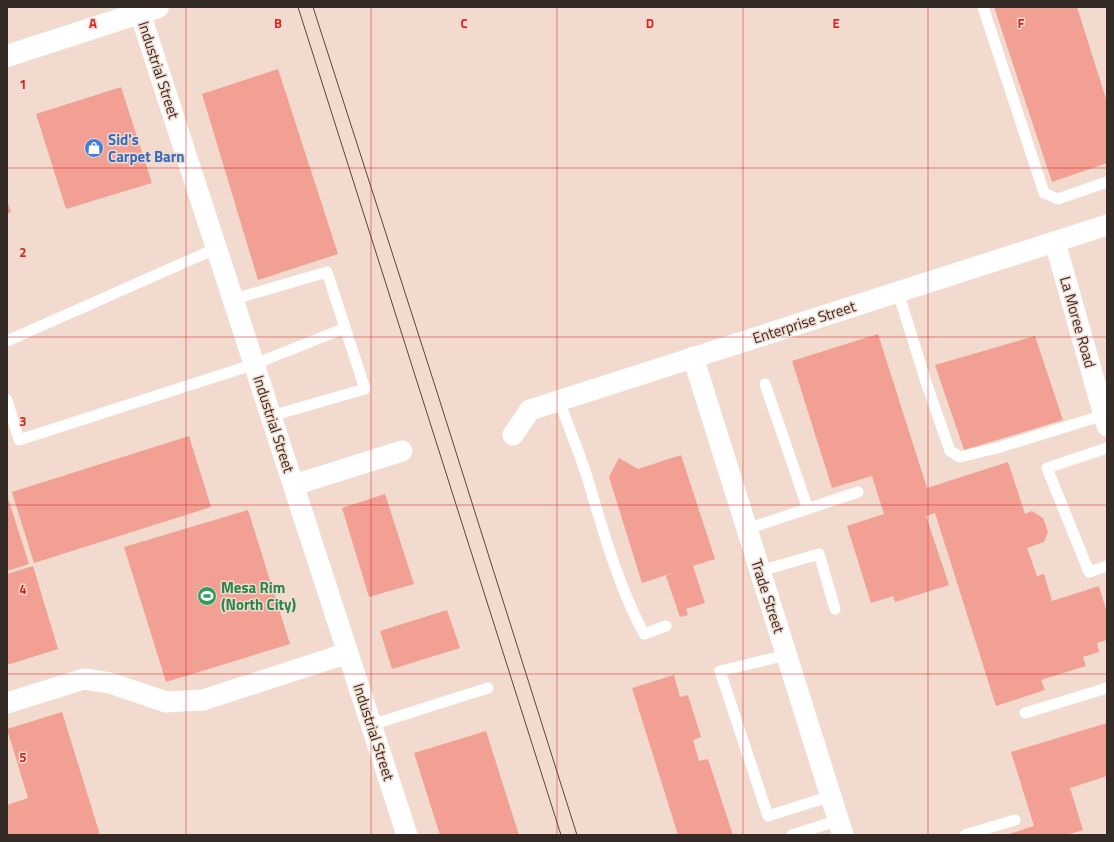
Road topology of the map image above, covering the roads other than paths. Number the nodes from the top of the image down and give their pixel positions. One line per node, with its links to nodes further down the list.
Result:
1 (983, 7): 4 (lane)
2 (149, 10): 3 (street); 7 (street, Industrial Street)
3 (7, 56)
4 (1107, 182)
5 (1107, 225): 6 (street, Enterprise Street)
6 (1055, 242): 8 (street, Enterprise Street); 18 (street, La Moree Road)
7 (217, 248): 9 (street, Industrial Street); 11 (lane)
8 (898, 292): 12 (street, Enterprise Street); 18 (lane)
9 (234, 299): 10 (lane); 13 (street, Industrial Street)
10 (346, 328): 13 (lane); 17 (lane)
11 (7, 341)
12 (693, 357): 16 (street, Enterprise Street); 25 (street, Trade Street)
13 (255, 364): 15 (lane); 17 (street, Industrial Street)
14 (765, 384): 24 (lane)
15 (7, 400)
16 (559, 400): 19 (street, Enterprise Street); 29 (lane)
17 (271, 416): 22 (street, Industrial Street)
18 (1105, 421)
19 (513, 435)
20 (1107, 448): 26 (lane)
21 (402, 451): 22 (street)
22 (294, 485): 30 (street, Industrial Street)
23 (858, 492): 24 (lane)
24 (808, 509): 25 (lane)
25 (747, 529): 27 (street, Trade Street)
26 (1107, 566)
27 (760, 571): 28 (lane); 31 (street, Trade Street)
28 (836, 609)
29 (666, 626)
30 (348, 653): 34 (street); 36 (street, Industrial Street)
31 (787, 655): 37 (street, Trade Street); 37 (lane)
32 (488, 688): 36 (lane)
33 (1107, 688): 35 (lane)
34 (7, 702)
35 (1025, 713)
36 (371, 725): 40 (street, Industrial Street)
37 (832, 796): 39 (street, Trade Street)
38 (1015, 820): 42 (lane)
39 (841, 828): 41 (lane)
40 (407, 835)
41 (792, 835)
42 (965, 835)

